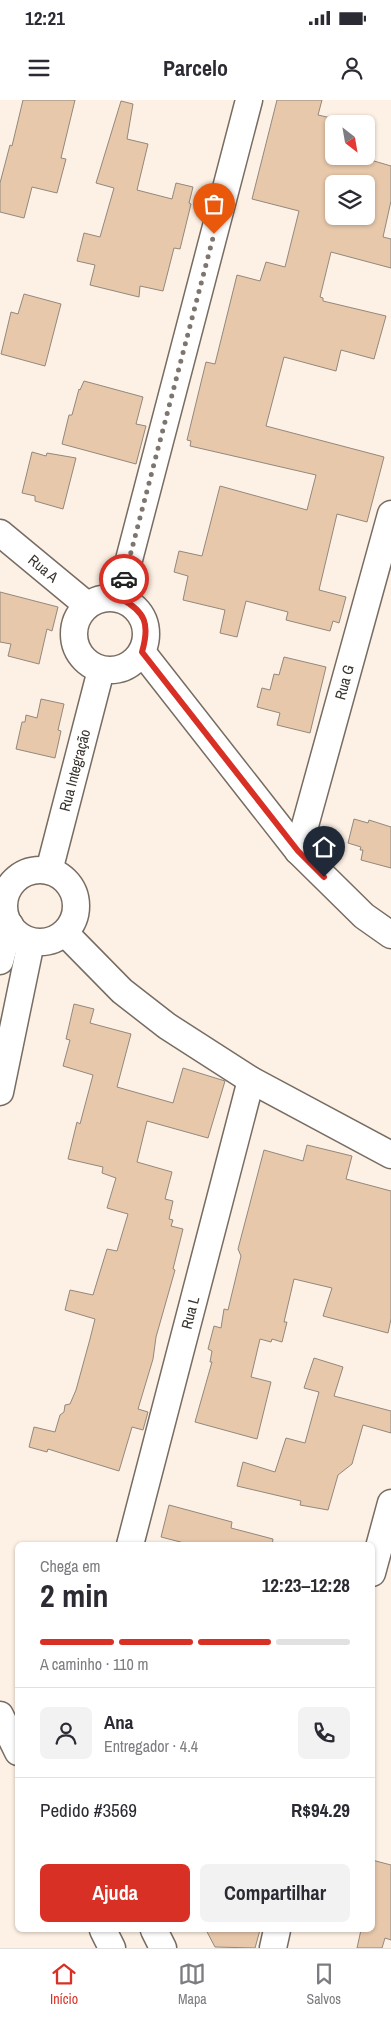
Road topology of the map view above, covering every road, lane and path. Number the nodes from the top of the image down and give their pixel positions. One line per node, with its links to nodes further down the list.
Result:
1 (249, 100): 4 (street)
2 (391, 514): 8 (street, Rua G)
3 (0, 534): 5 (street, Rua A)
4 (120, 598): 5 (street); 6 (street)
5 (88, 605): 7 (street)
6 (142, 652): 7 (street); 8 (street)
7 (102, 670): 9 (street, Rua Integração)
8 (298, 851): 13 (street)
9 (50, 871): 10 (street); 12 (street)
10 (3, 894): 11 (street)
11 (10, 925): 14 (street); 15 (street)
12 (65, 933): 14 (street); 16 (street)
13 (391, 936)
14 (32, 942): 17 (street)
15 (0, 961)
16 (251, 1080): 18 (street); 20 (street, Rua L)
17 (0, 1092)
18 (391, 1155)
19 (391, 1503): 21 (street)
20 (131, 1542)
21 (375, 1561)
22 (0, 1715): 23 (street)
23 (15, 1746)
24 (104, 1932): 27 (street)
25 (155, 1932): 28 (street)
26 (277, 1932): 29 (street)
27 (112, 1948)
28 (162, 1948)
29 (273, 1948)

